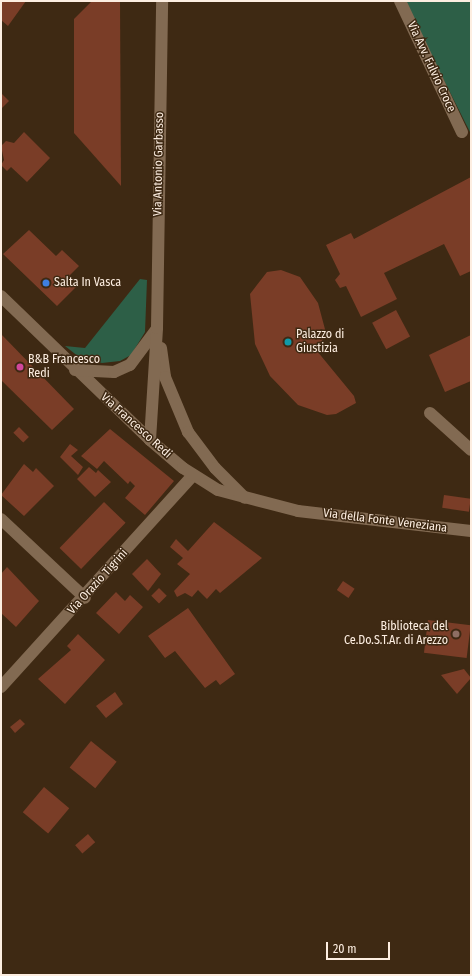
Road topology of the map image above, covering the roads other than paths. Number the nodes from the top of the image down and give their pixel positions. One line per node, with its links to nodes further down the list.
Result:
1 (162, 1): 5 (street, Via Antonio Garbasso)
2 (400, 1): 3 (street, Via Avv. Fulvio Croce)
3 (462, 132)
4 (1, 296): 6 (street, Via Francesco Redi)
5 (157, 328): 6 (street); 8 (street, Via Antonio Garbasso); 11 (street, Via Antonio Garbasso)
6 (75, 370): 8 (street, Via Francesco Redi)
7 (430, 413): 9 (street)
8 (150, 440): 10 (street, Via Francesco Redi)
9 (471, 450)
10 (193, 475): 11 (street, Via Francesco Redi); 15 (street, Via Orazio Tigrini)
11 (248, 500): 12 (street, Via Francesco Redi)
12 (298, 511): 14 (street, Via della Fonte Veneziana)
13 (1, 519): 15 (street)
14 (471, 531)
15 (85, 598): 16 (street, Via Orazio Tigrini)
16 (1, 687)

